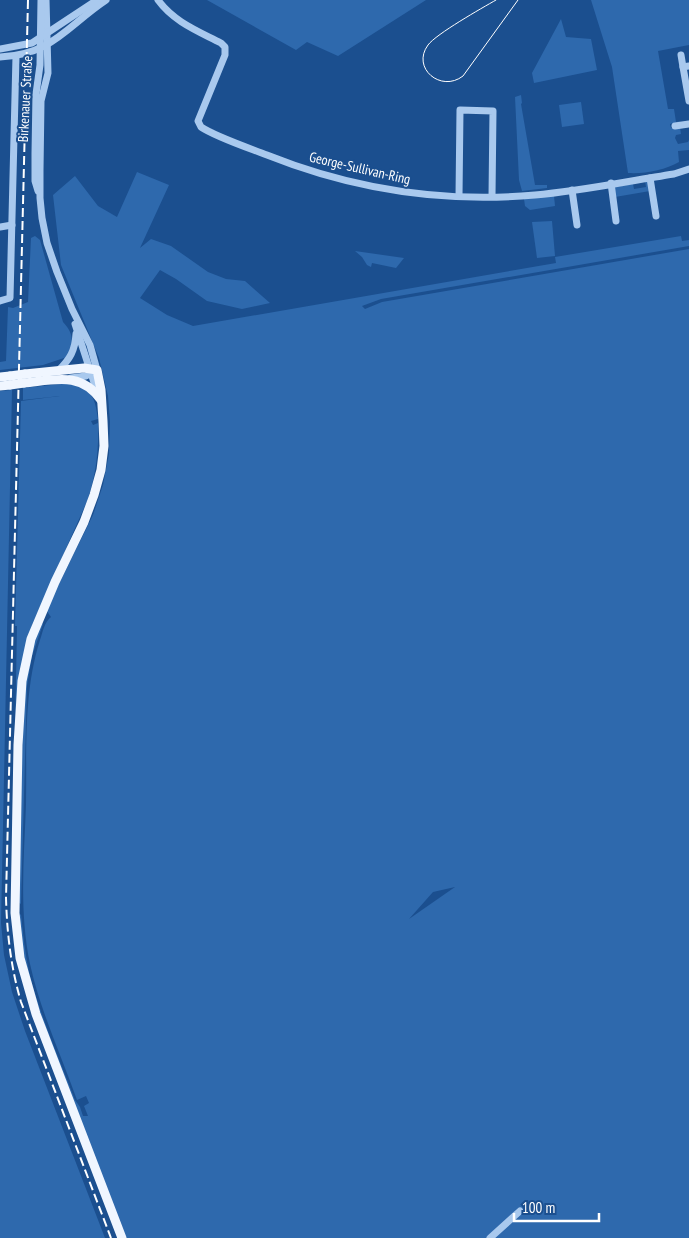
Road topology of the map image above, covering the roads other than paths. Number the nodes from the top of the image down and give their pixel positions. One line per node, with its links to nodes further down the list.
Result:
1 (41, 0): 7 (street, Birkenauer Straße)
2 (46, 0): 6 (street, Birkenauer Straße)
3 (98, 0): 6 (street)
4 (106, 0): 8 (street)
5 (158, 0): 23 (street, George-Sullivan-Ring)
6 (47, 34): 7 (street); 8 (street, Birkenauer Straße)
7 (40, 39): 9 (street); 10 (street, Birkenauer Straße)
8 (48, 44): 10 (street); 25 (street, Birkenauer Straße)
9 (0, 49)
10 (40, 49): 12 (street); 25 (street, Birkenauer Straße)
11 (681, 55): 14 (street)
12 (16, 56): 13 (street); 28 (street)
13 (0, 57)
14 (686, 66): 15 (street)
15 (687, 81): 16 (street)
16 (689, 96)
17 (689, 124): 18 (street)
18 (675, 126)
19 (689, 169): 20 (street, George-Sullivan-Ring)
20 (650, 178): 21 (street, George-Sullivan-Ring); 26 (street)
21 (611, 184): 22 (street, George-Sullivan-Ring); 27 (street)
22 (572, 190): 24 (street, George-Sullivan-Ring); 29 (street)
23 (459, 196): 24 (street, George-Sullivan-Ring); 24 (street)
24 (492, 196)
25 (40, 198): 32 (street, Birkenauer Straße)
26 (656, 216)
27 (616, 221)
28 (12, 225): 30 (street); 31 (street)
29 (577, 225)
30 (0, 227)
31 (0, 301)
32 (72, 309): 33 (street, Birkenauer Straße); 35 (street, Birkenauer Straße)
33 (76, 328): 34 (street, Birkenauer Straße); 35 (street, Birkenauer Straße)
34 (58, 370): 35 (main road); 38 (main road)
35 (92, 371): 37 (street); 41 (main road)
36 (0, 377): 39 (main road)
37 (71, 378): 38 (main road); 41 (main road)
38 (25, 379): 39 (main road, bridge)
39 (10, 380): 40 (main road)
40 (0, 386)
41 (100, 398): 43 (main road)
42 (520, 1212): 44 (street)
43 (122, 1238)
44 (490, 1238)

